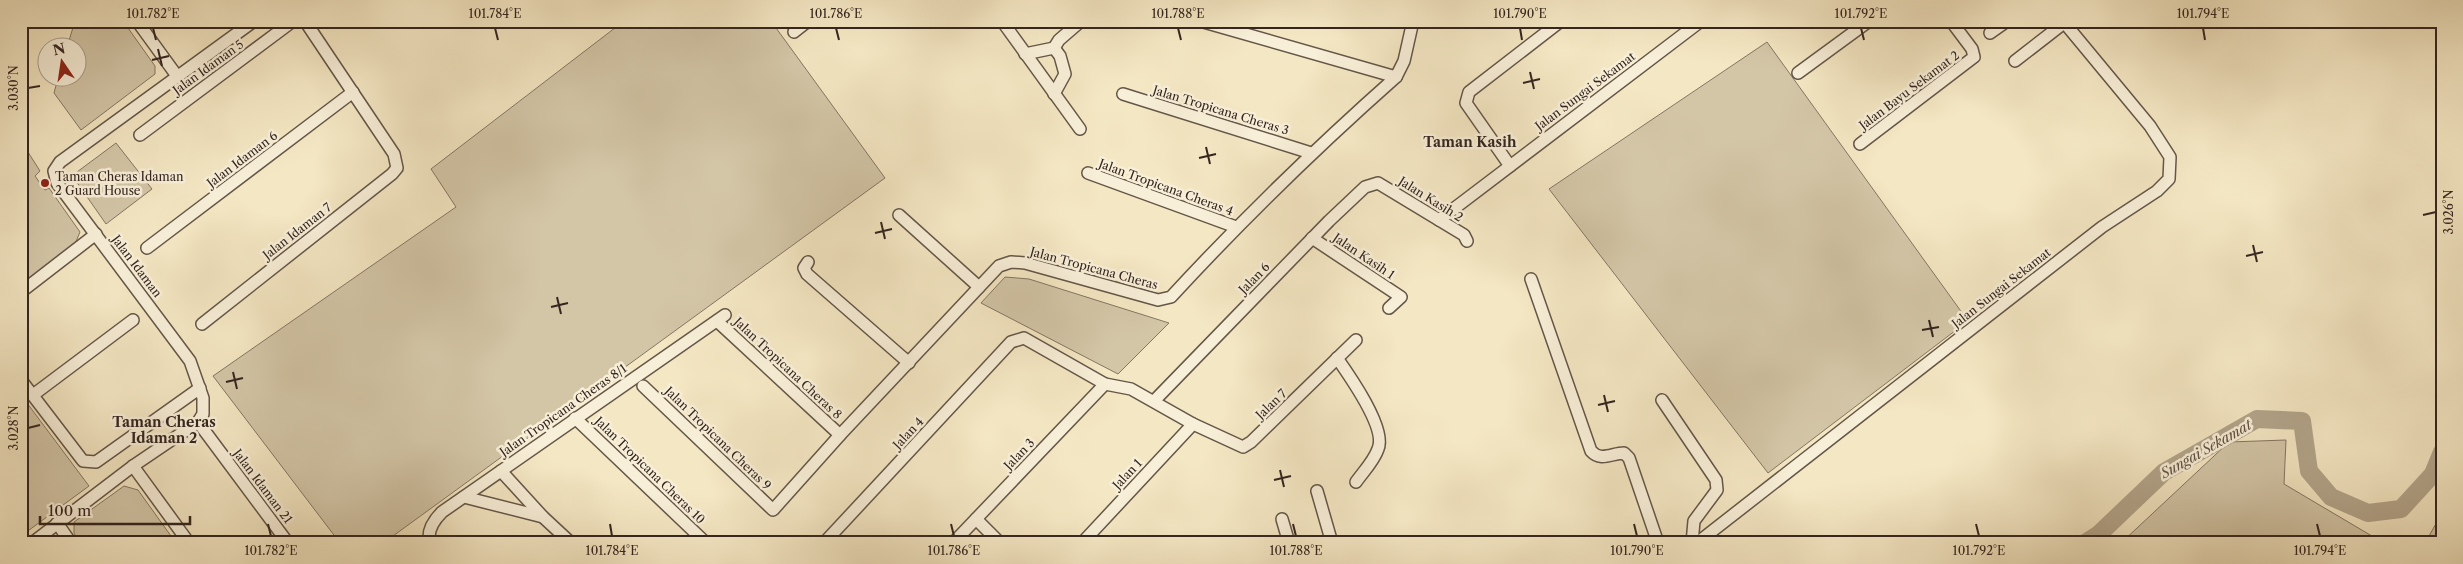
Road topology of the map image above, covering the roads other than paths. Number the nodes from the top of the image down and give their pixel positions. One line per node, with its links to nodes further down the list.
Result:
1 (136, 21): 22 (street)
2 (292, 21): 28 (street, Jalan Idaman 5)
3 (305, 21): 24 (street)
4 (808, 21): 16 (street)
5 (1002, 21): 19 (street)
6 (1081, 21): 18 (street)
7 (1200, 21): 23 (street)
8 (1412, 21): 23 (street, Jalan Tropicana Cheras)
9 (1562, 21): 31 (street)
10 (1868, 21): 21 (street)
11 (1951, 21): 29 (street, Jalan Bayu Sekamat 2)
12 (2007, 21): 17 (street)
13 (1697, 22): 31 (street, Jalan Sungai Sekamat)
14 (2063, 22): 20 (street); 88 (street, Jalan Sungai Sekamat)
15 (248, 23): 22 (street, Jalan Idaman)
16 (794, 32)
17 (1990, 33)
18 (1054, 48): 19 (street); 25 (street)
19 (1025, 54): 25 (street)
20 (2015, 61)
21 (1798, 73)
22 (177, 76): 37 (street, Jalan Idaman)
23 (1396, 77): 30 (street, Jalan Tropicana Cheras)
24 (353, 92): 40 (street, Jalan Idaman 6); 48 (street, Jalan Idaman 7)
25 (1054, 94): 27 (street)
26 (1123, 94): 30 (street, Jalan Tropicana Cheras 3)
27 (1080, 130)
28 (140, 135)
29 (1860, 144)
30 (1311, 153): 36 (street, Jalan Tropicana Cheras)
31 (1510, 166): 35 (street, Jalan Sungai Sekamat)
32 (1088, 173): 36 (street, Jalan Tropicana Cheras 4)
33 (1378, 183): 35 (street, Jalan Kasih 2); 38 (street, Jalan 6)
34 (898, 216): 43 (street)
35 (1438, 220): 39 (street, Jalan Kasih 2)
36 (1236, 227): 43 (street, Jalan Tropicana Cheras)
37 (96, 234): 44 (street); 55 (street, Jalan Idaman)
38 (1312, 238): 45 (street, Jalan Kasih 1); 57 (street, Jalan 6)
39 (1467, 241)
40 (147, 248)
41 (808, 262): 51 (street)
42 (1531, 280): 86 (street)
43 (979, 287): 51 (street, Jalan Tropicana Cheras)
44 (21, 292)
45 (1390, 308)
46 (721, 318): 59 (street, Jalan Tropicana Cheras 8/1); 62 (street, Jalan Tropicana Cheras 8)
47 (133, 320): 56 (street)
48 (202, 324)
49 (1356, 340): 50 (street, Jalan 7)
50 (1337, 358): 61 (street, Jalan 7); 65 (street)
51 (909, 362): 62 (street, Jalan Tropicana Cheras)
52 (21, 380): 56 (street)
53 (1105, 384): 57 (street); 70 (street, Jalan 3); 80 (street, Jalan 4)
54 (643, 386): 68 (street, Jalan Tropicana Cheras 9)
55 (200, 388): 56 (street); 60 (street, Jalan Idaman)
56 (33, 395)
57 (1155, 400): 61 (street)
58 (1662, 400): 87 (street)
59 (575, 418): 64 (street, Jalan Tropicana Cheras 8/1); 79 (street, Jalan Tropicana Cheras 10)
60 (198, 422): 63 (street); 77 (street, Jalan Idaman 21)
61 (1193, 424): 83 (street, Jalan 1)
62 (840, 435): 68 (street, Jalan Tropicana Cheras)
63 (133, 466): 72 (street); 76 (street)
64 (501, 471): 67 (street, Jalan Tropicana Cheras 8/1); 69 (street)
65 (1356, 482)
66 (1317, 491): 85 (street)
67 (464, 497): 69 (street); 73 (street, Jalan Tropicana Cheras 8/1)
68 (774, 510)
69 (543, 517): 78 (street)
70 (976, 519): 81 (street, Jalan 3); 82 (street)
71 (1282, 519): 84 (street)
72 (57, 523): 74 (street); 75 (street)
73 (429, 537)
74 (32, 543)
75 (71, 543)
76 (189, 543)
77 (288, 543)
78 (571, 543)
79 (706, 543)
80 (824, 543)
81 (953, 543)
82 (1000, 543)
83 (1082, 543)
84 (1289, 543)
85 (1332, 543)
86 (1658, 543)
87 (1692, 543)
88 (1697, 543)

